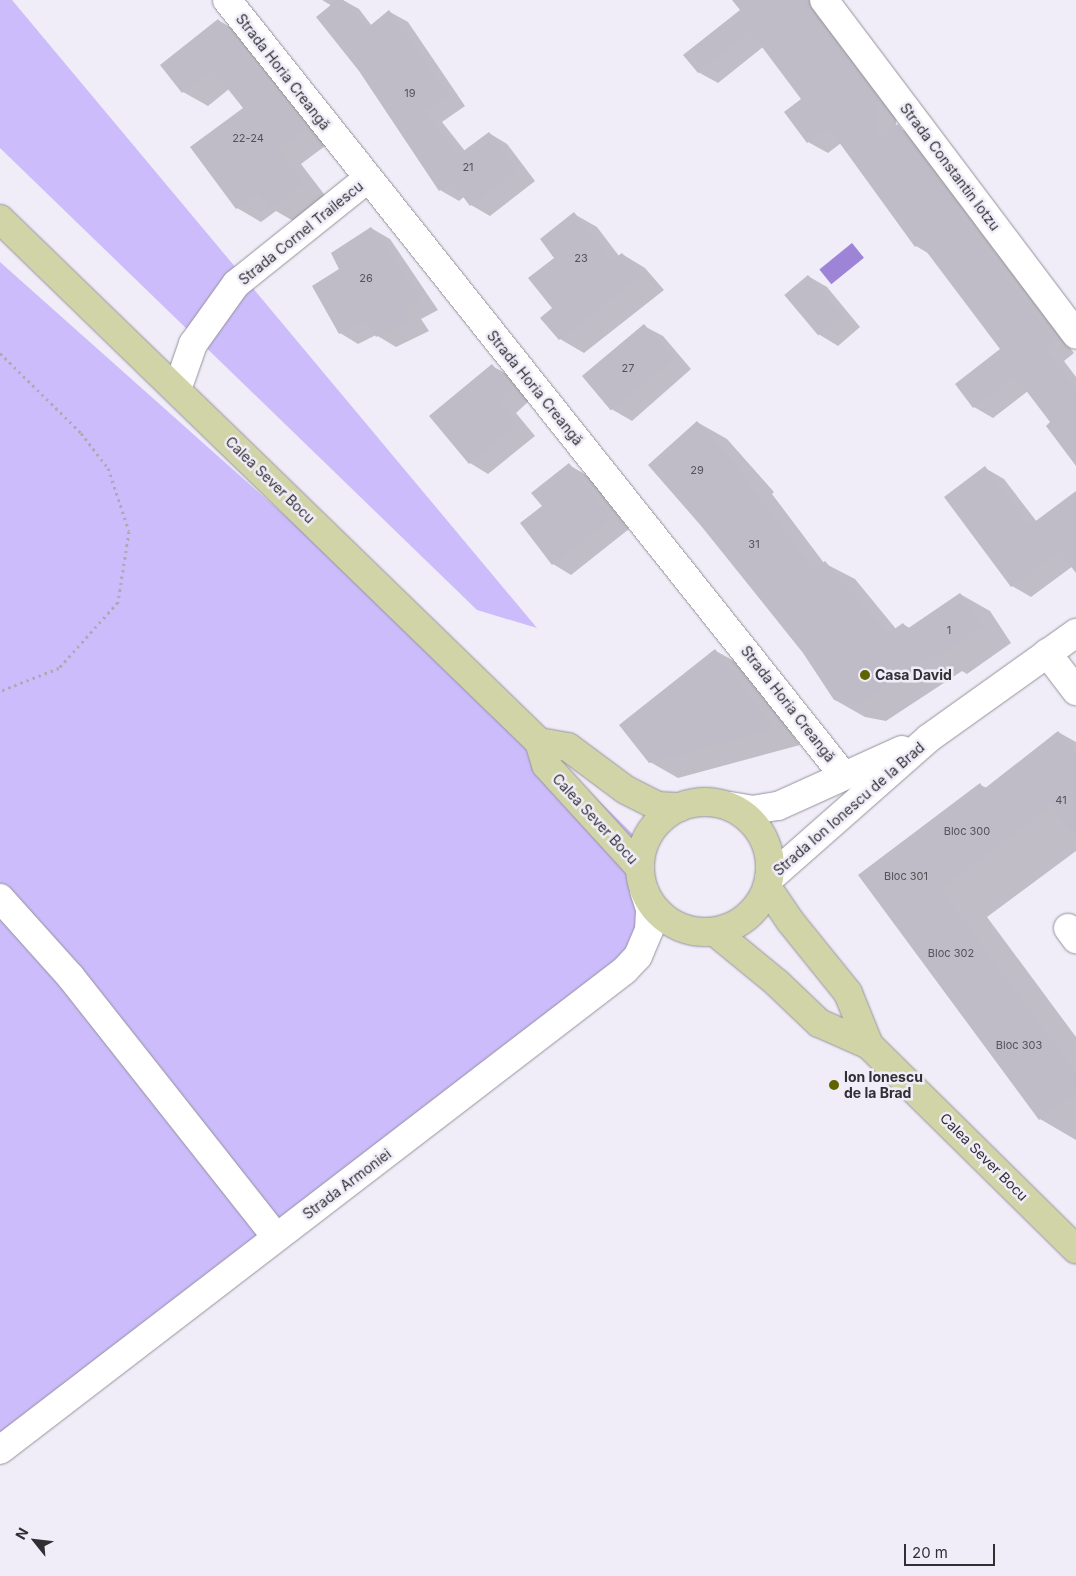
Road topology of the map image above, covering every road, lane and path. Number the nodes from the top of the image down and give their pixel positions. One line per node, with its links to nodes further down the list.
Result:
1 (227, 0): 3 (street, Strada Horia Creangă)
2 (824, 0): 5 (street, Strada Constantin Iotzu)
3 (367, 179): 7 (street, Strada Cornel Trailescu); 14 (street, Strada Horia Creangă)
4 (0, 219): 7 (main road, Calea Sever Bocu)
5 (1076, 335)
6 (0, 353): 10 (path)
7 (177, 390): 13 (main road, Calea Sever Bocu)
8 (1076, 632): 9 (street, Strada Ion Ionescu de la Brad)
9 (1047, 653): 11 (street); 12 (street, Strada Ion Ionescu de la Brad)
10 (0, 691)
11 (1076, 691)
12 (929, 738): 14 (street, Strada Ion Ionescu de la Brad); 18 (street, Strada Ion Ionescu de la Brad)
13 (539, 742): 16 (main road); 17 (main road, Calea Sever Bocu)
14 (844, 776): 15 (street, Strada Ion Ionescu de la Brad)
15 (730, 806): 16 (main road); 18 (main road)
16 (680, 807): 17 (main road)
17 (642, 880): 20 (main road); 22 (street, Strada Armoniei)
18 (768, 883): 20 (main road); 21 (main road, Calea Sever Bocu)
19 (0, 898): 22 (street)
20 (715, 932): 21 (main road, Calea Sever Bocu)
21 (869, 1045): 23 (main road, Calea Sever Bocu)
22 (276, 1237): 24 (street, Strada Armoniei)
23 (1076, 1250)
24 (0, 1450)

